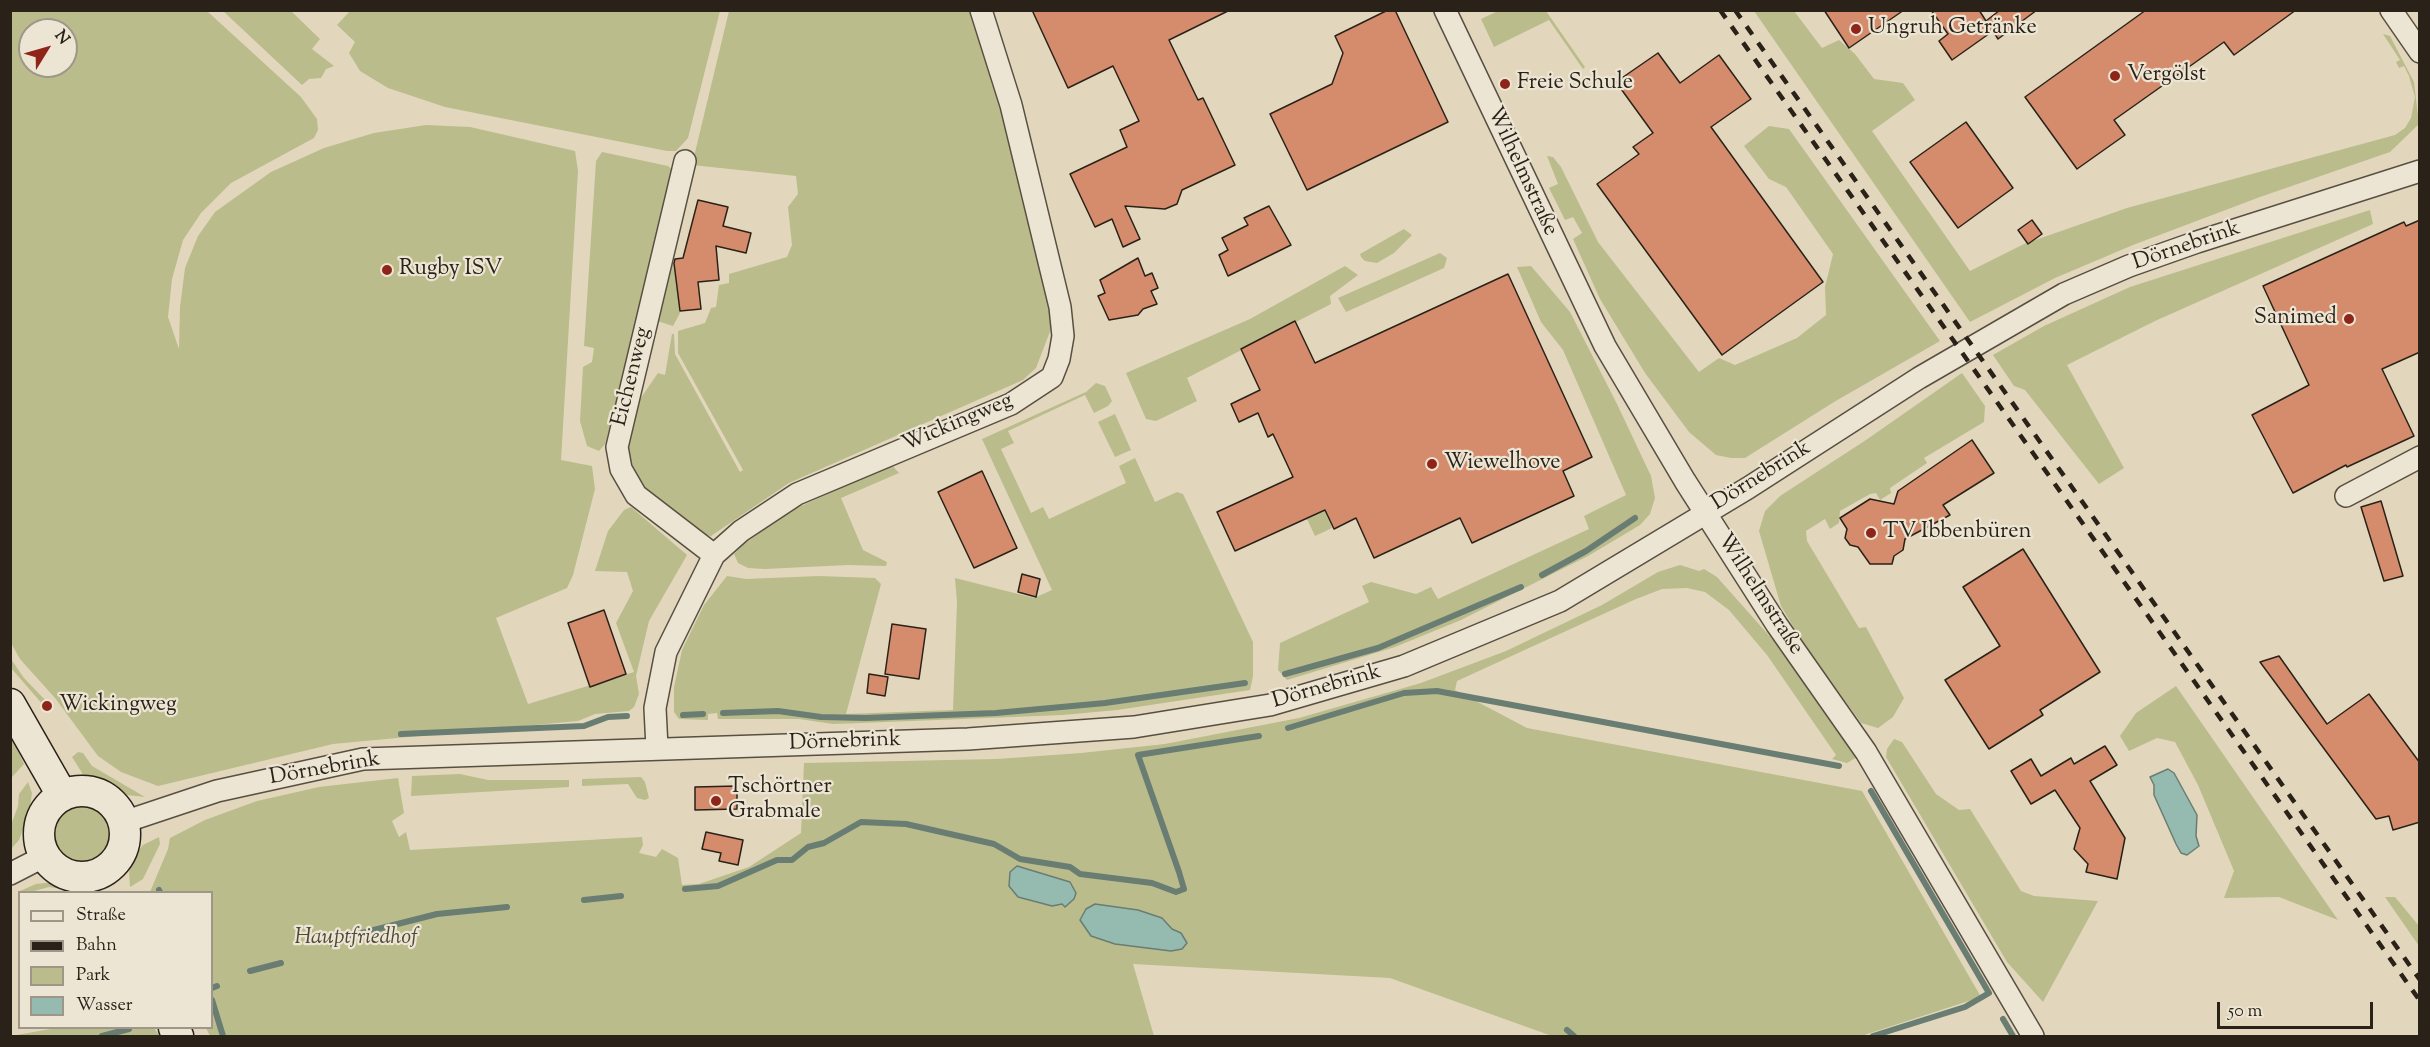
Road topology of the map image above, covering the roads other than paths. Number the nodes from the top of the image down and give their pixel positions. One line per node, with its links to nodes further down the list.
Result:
1 (981, 10): 10 (street, Wickingweg)
2 (1446, 10): 9 (street, Wilhelmstraße)
3 (2391, 10): 4 (street)
4 (2420, 52)
5 (686, 161): 10 (street, Eichenweg)
6 (2420, 171): 9 (street, Dörnebrink)
7 (2420, 457): 8 (street)
8 (2346, 495)
9 (1706, 513): 12 (street, Dörnebrink); 18 (street, Wilhelmstraße)
10 (714, 555): 12 (street, Wickingweg)
11 (10, 704): 13 (main road)
12 (657, 748): 14 (street, Dörnebrink)
13 (62, 795): 14 (main road); 15 (main road)
14 (124, 822): 17 (main road)
15 (45, 856): 16 (street); 17 (main road)
16 (10, 874)
17 (106, 883)
18 (2033, 1036)

